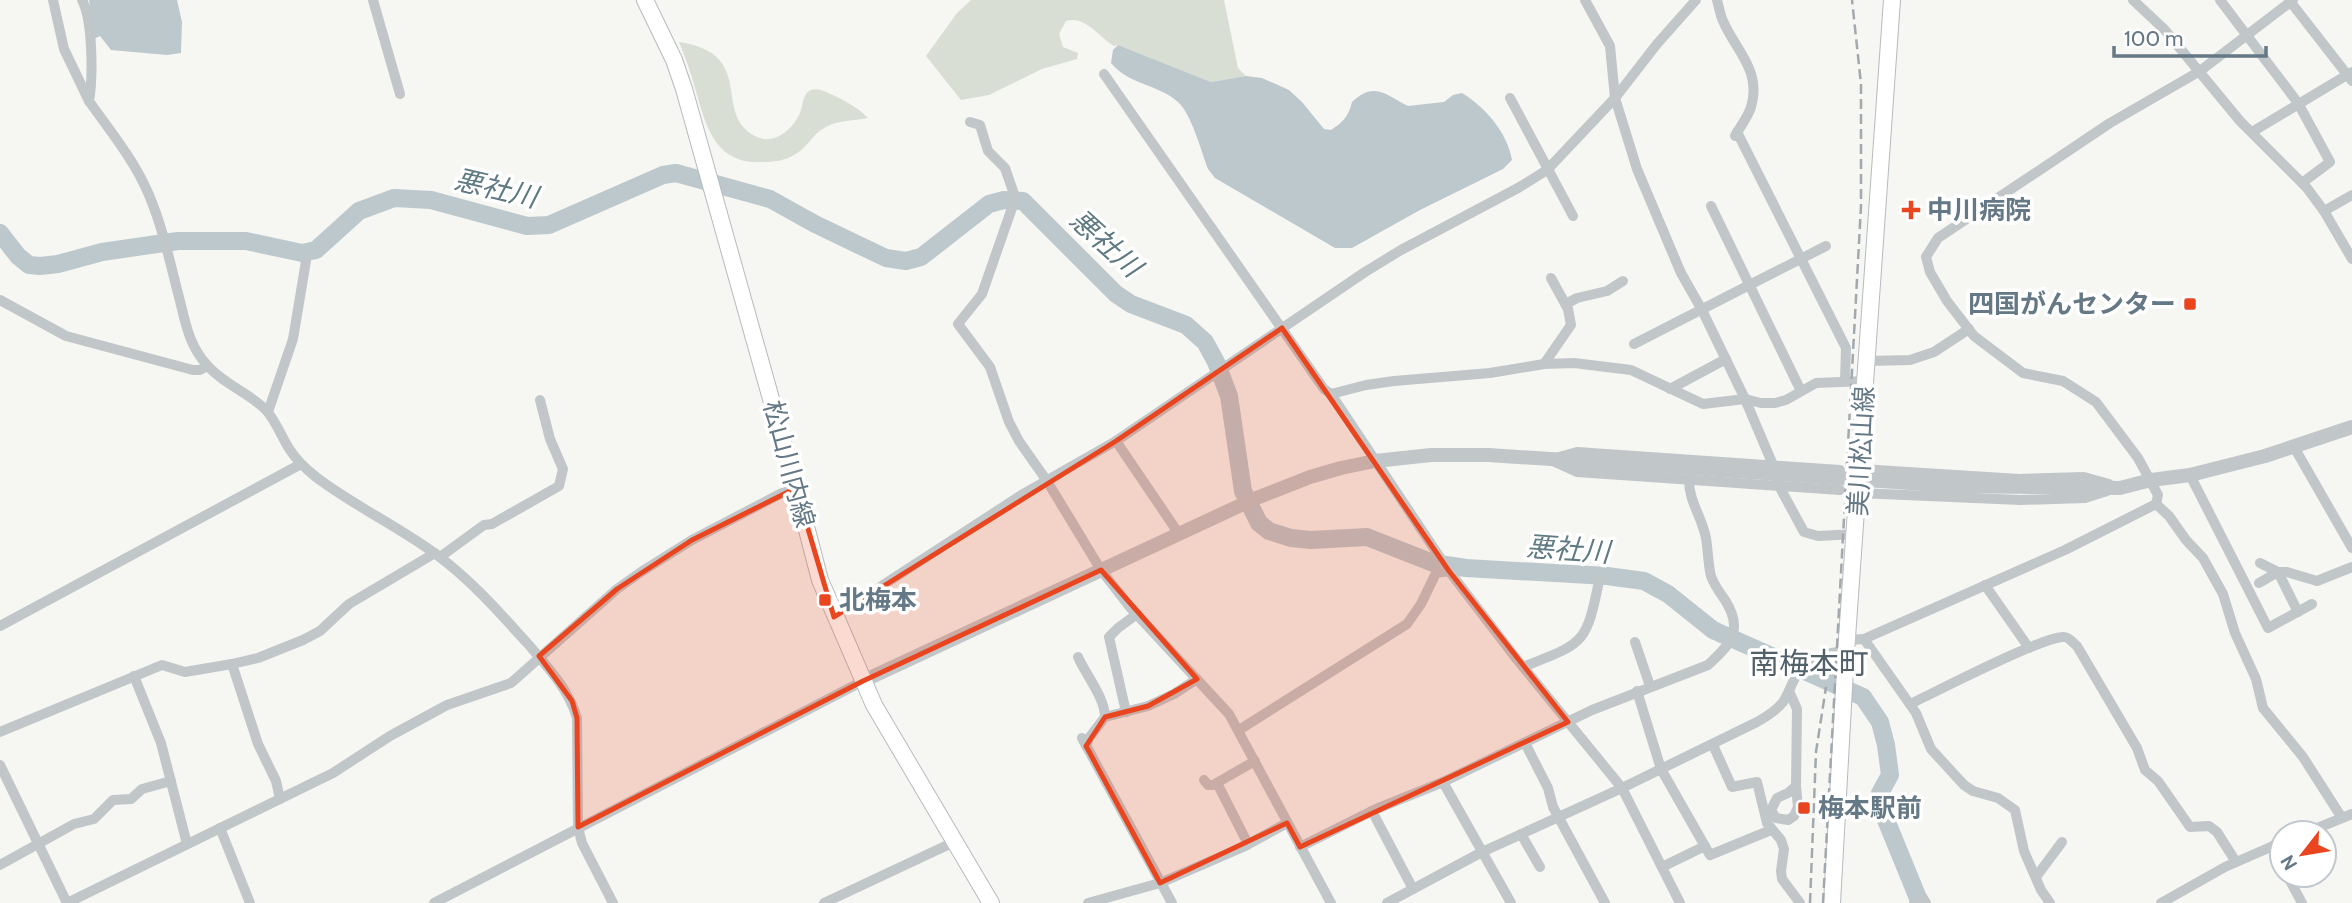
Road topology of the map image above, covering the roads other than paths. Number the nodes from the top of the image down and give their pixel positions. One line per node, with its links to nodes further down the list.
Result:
1 (53, 0): 19 (street)
2 (82, 0): 19 (street)
3 (373, 0): 16 (street)
4 (645, 0): 69 (main road, 松山川内線)
5 (1585, 0): 18 (street)
6 (1696, 0): 18 (street)
7 (1717, 0): 30 (street)
8 (1892, 0): 43 (main road, 美川松山線)
9 (2133, 0): 13 (street)
10 (2220, 0): 12 (street)
11 (2291, 1): 12 (street); 15 (street)
12 (2247, 35): 13 (street); 20 (street)
13 (2200, 71): 22 (street); 40 (street)
14 (1104, 74): 39 (street)
15 (2351, 76): 20 (street)
16 (400, 94)
17 (1510, 98): 23 (street)
18 (1615, 98): 23 (street); 38 (street)
19 (89, 101): 45 (street)
20 (2298, 103): 22 (street); 24 (street)
21 (970, 122): 66 (street)
22 (2252, 132): 24 (street)
23 (1547, 170): 28 (street); 39 (street)
24 (2302, 183): 27 (street)
25 (2352, 195): 27 (street)
26 (1711, 206): 35 (street)
27 (2324, 211): 31 (street)
28 (1573, 216)
29 (1826, 246): 30 (street)
30 (1801, 259): 35 (street); 46 (street)
31 (2352, 259)
32 (306, 261): 53 (street)
33 (1550, 278): 37 (street)
34 (1623, 281): 37 (street)
35 (1749, 285): 38 (street); 49 (street)
36 (0, 300): 45 (street)
37 (1566, 304): 44 (street)
38 (1702, 310): 41 (street); 42 (street)
39 (1282, 328): 50 (street); 55 (street)
40 (1969, 329): 43 (street); 65 (street)
41 (1634, 344)
42 (1726, 359): 48 (street); 51 (street)
43 (1867, 361): 47 (main road, 美川松山線)
44 (1544, 364): 48 (street); 50 (street)
45 (207, 366): 53 (street)
46 (1845, 381): 47 (street); 49 (street)
47 (1866, 381): 62 (main road, 美川松山線)
48 (1670, 388): 51 (street)
49 (1801, 391): 51 (street)
50 (1331, 394): 58 (street)
51 (1745, 399): 61 (street)
52 (540, 400): 78 (street)
53 (268, 412): 59 (street)
54 (2352, 427): 56 (street)
55 (1116, 440): 66 (street); 75 (street)
56 (2294, 447): 64 (street); 77 (street)
57 (1549, 460): 58 (street); 61 (street); 67 (street)
58 (1375, 461): 75 (street); 80 (street)
59 (301, 464): 78 (street); 91 (street)
60 (1813, 468): 61 (street); 63 (street); 70 (street)
61 (1769, 469): 68 (street); 71 (street, bridge)
62 (1861, 469): 71 (street); 73 (main road, 美川松山線)
63 (1840, 470)
64 (2190, 475): 65 (street); 88 (street)
65 (2151, 480): 71 (street); 74 (street)
66 (1047, 481): 82 (street); 90 (street)
67 (1689, 481): 68 (street); 102 (street)
68 (1779, 486): 70 (street); 76 (street)
69 (796, 488): 90 (main road, 松山川内線); 95 (street)
70 (1812, 488): 72 (street)
71 (2120, 488): 73 (street)
72 (1840, 490)
73 (1859, 493): 76 (main road, 美川松山線)
74 (2156, 504): 86 (street); 124 (street)
75 (1179, 534): 82 (street)
76 (1856, 534): 93 (main road, 美川松山線)
77 (2352, 548)
78 (437, 555): 95 (street); 97 (street)
79 (2260, 563): 83 (street)
80 (1446, 565): 98 (street); 109 (street)
81 (2352, 567): 83 (street)
82 (1101, 570): 89 (street); 101 (street)
83 (2278, 572): 85 (street); 88 (street)
84 (1599, 581): 98 (street)
85 (2259, 583)
86 (1985, 585): 93 (street); 94 (street)
87 (2312, 604): 88 (street)
88 (2298, 612)
89 (1137, 614): 100 (street); 106 (street)
90 (834, 617): 101 (main road, 松山川内線)
91 (0, 626)
92 (1635, 642): 102 (street)
93 (1853, 644): 104 (street); 105 (street); 160 (main road, 美川松山線)
94 (2029, 648): 105 (street); 140 (street)
95 (539, 656): 122 (street); 127 (street)
96 (1078, 657): 107 (street)
97 (232, 664): 99 (street); 122 (street)
98 (1523, 667): 108 (street)
99 (134, 676): 110 (street); 117 (street)
100 (1197, 679): 106 (street); 109 (street)
101 (863, 681): 127 (street); 132 (main road, 松山川内線)
102 (1650, 686): 103 (street)
103 (1637, 691): 108 (street); 115 (street)
104 (1789, 691): 112 (street); 120 (street)
105 (1910, 704): 144 (street)
106 (1126, 712): 107 (street)
107 (1105, 717): 145 (street)
108 (1568, 722): 111 (street); 121 (street)
109 (1239, 730): 113 (street)
110 (0, 732)
111 (1525, 743): 118 (street); 125 (street)
112 (1713, 745): 115 (street); 129 (street)
113 (1255, 761): 119 (street); 126 (street)
114 (0, 765): 131 (street)
115 (1661, 769): 121 (street); 136 (street)
116 (1204, 780): 119 (street)
117 (171, 781): 131 (street); 134 (street)
118 (1443, 782): 123 (street); 139 (street)
119 (1217, 783): 135 (street)
120 (1796, 786)
121 (1622, 788): 125 (street); 143 (street)
122 (280, 799): 128 (street)
123 (1373, 811): 137 (street); 146 (street)
124 (2347, 816)
125 (1559, 818): 130 (street); 147 (street)
126 (1287, 823): 135 (street); 137 (street)
127 (578, 827): 150 (street); 151 (street)
128 (220, 828): 134 (street); 149 (street)
129 (1771, 830): 136 (street); 159 (street)
130 (1521, 834): 139 (street); 142 (street)
131 (37, 842): 134 (street); 141 (street)
132 (954, 842): 152 (street); 153 (main road, 松山川内線)
133 (2062, 842): 144 (street)
134 (187, 844)
135 (1248, 844): 145 (street)
136 (1705, 846): 143 (street)
137 (1300, 847): 156 (street)
138 (2268, 848): 140 (street)
139 (1482, 852): 146 (street); 158 (street)
140 (2236, 862): 162 (street)
141 (0, 864)
142 (1540, 867)
143 (1662, 867): 148 (street)
144 (2036, 877): 161 (street)
145 (1160, 883): 154 (street); 155 (street)
146 (1413, 889): 157 (street)
147 (1602, 902)
148 (1677, 902)
149 (250, 903)
150 (434, 903)
151 (613, 903)
152 (824, 903)
153 (991, 903)
154 (1088, 903)
155 (1172, 903)
156 (1331, 903)
157 (1387, 903)
158 (1511, 903)
159 (1800, 903)
160 (1832, 903)
161 (2050, 903)
162 (2161, 903)

